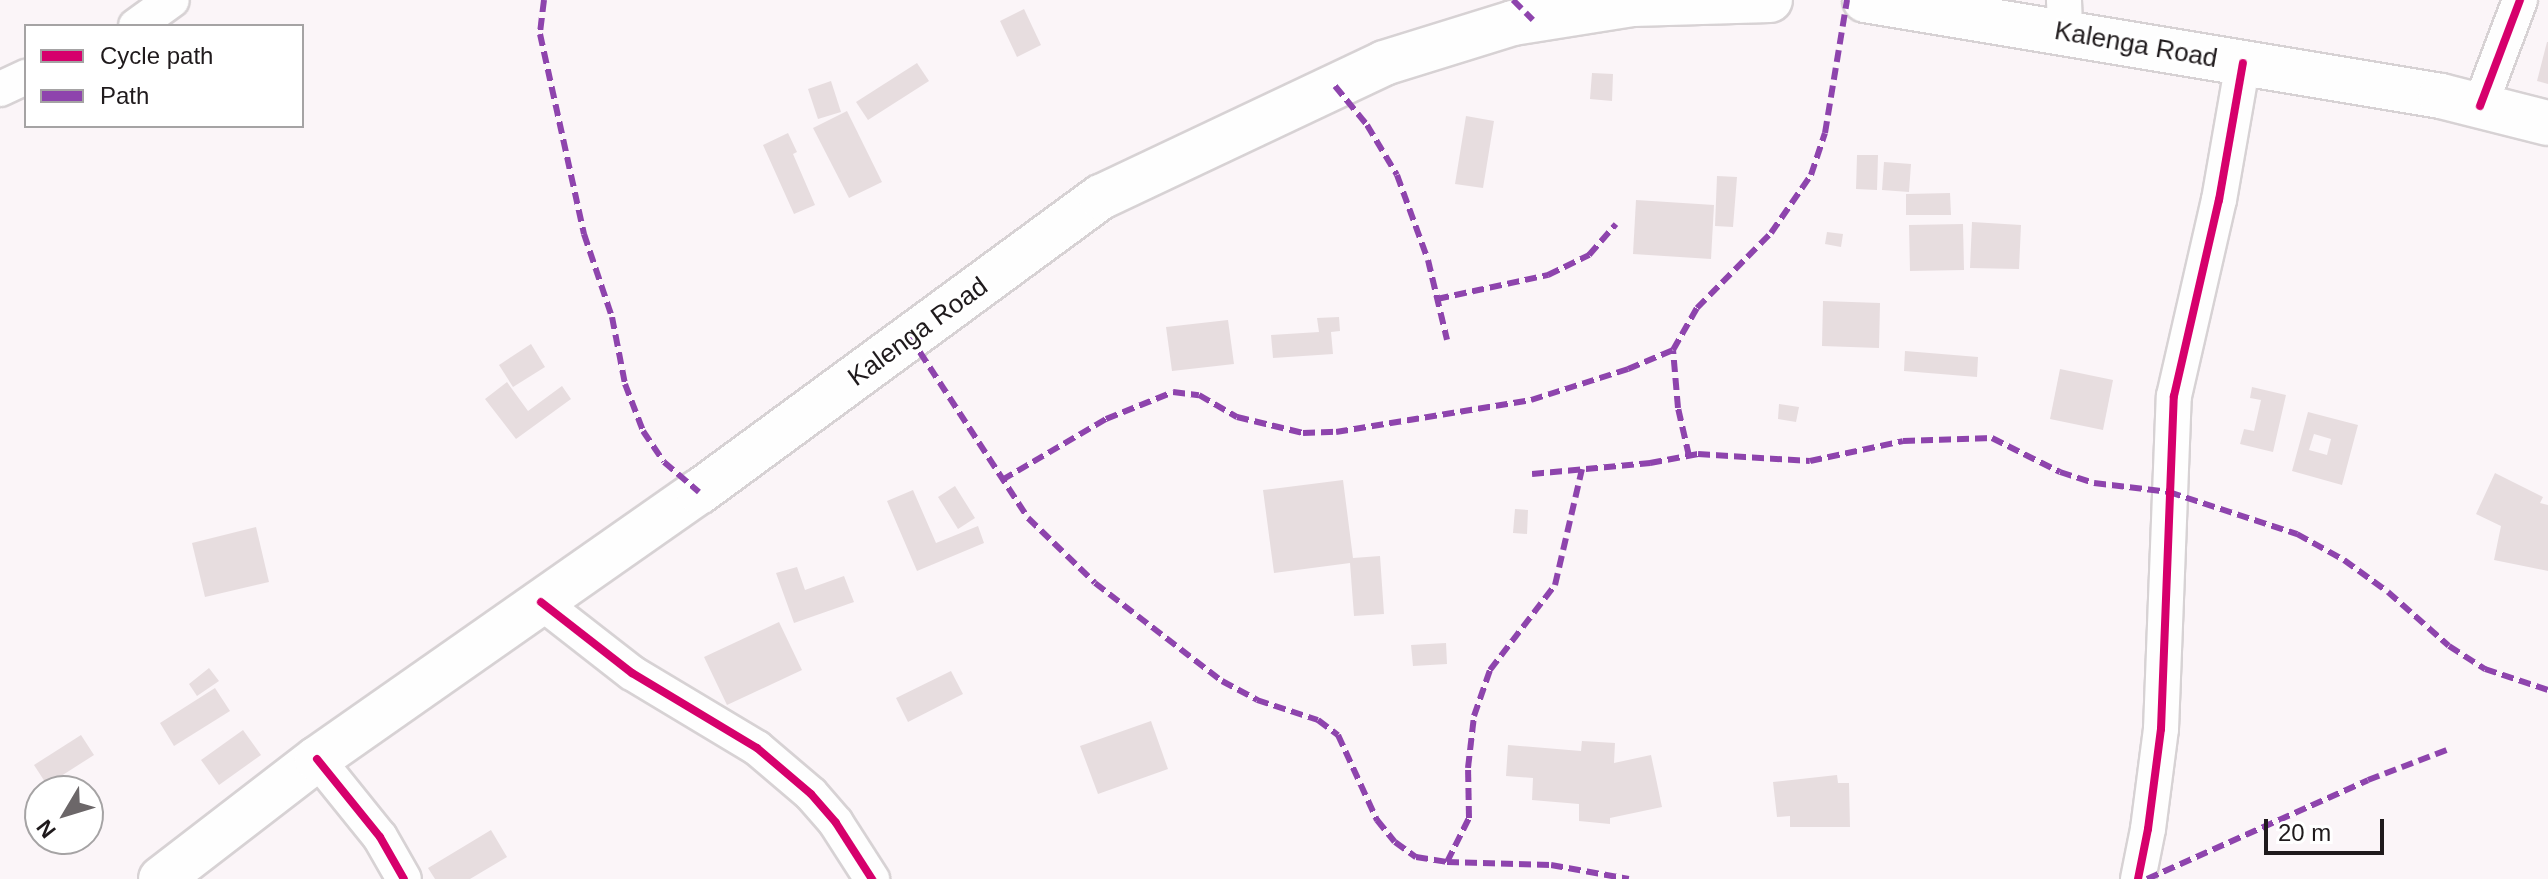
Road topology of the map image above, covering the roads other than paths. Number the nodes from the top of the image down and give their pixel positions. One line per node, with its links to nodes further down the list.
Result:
1 (172, 0): 6 (street)
2 (1770, 0): 12 (main road, Kalenga Road)
3 (1865, 0): 5 (main road, Kalenga Road)
4 (2520, 0): 10 (street)
5 (2064, 17): 7 (main road, Kalenga Road)
6 (139, 24)
7 (2243, 63): 10 (main road, Kalenga Road); 17 (street)
8 (24, 78): 9 (street)
9 (0, 89)
10 (2480, 106): 11 (main road, Kalenga Road)
11 (2548, 123)
12 (541, 602): 13 (main road, Kalenga Road); 16 (street)
13 (317, 759): 14 (main road, Kalenga Road); 15 (street)
14 (161, 879)
15 (404, 879)
16 (872, 879)
17 (2138, 879)

